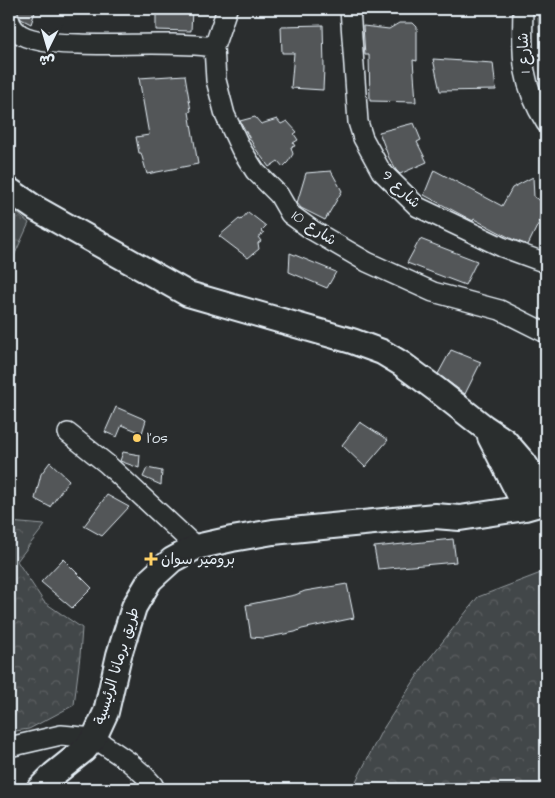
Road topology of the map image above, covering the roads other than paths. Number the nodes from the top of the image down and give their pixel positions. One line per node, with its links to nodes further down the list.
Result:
1 (227, 9): 5 (street, شارع 10)
2 (350, 9): 8 (street, شارع 9)
3 (523, 9): 6 (street, شارع 1)
4 (9, 18): 5 (street)
5 (214, 46): 9 (street, شارع 10)
6 (546, 123)
7 (9, 190): 11 (main road)
8 (546, 263)
9 (546, 333)
10 (68, 433): 12 (street)
11 (538, 498): 12 (main road, طريق برمانا الرئيسية)
12 (196, 547): 13 (main road, طريق برمانا الرئيسية)
13 (94, 738): 14 (street); 15 (main road, طريق برمانا الرئيسية); 16 (street)
14 (9, 747)
15 (39, 789)
16 (155, 789)

